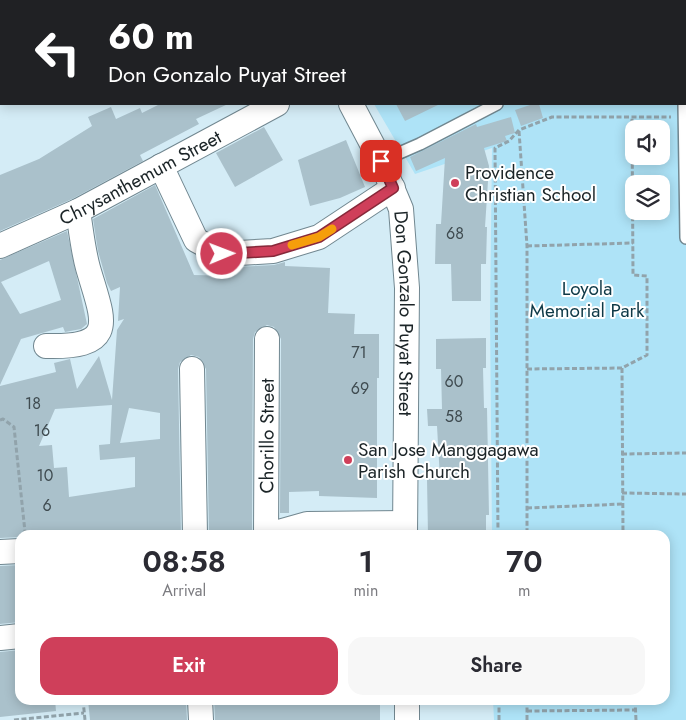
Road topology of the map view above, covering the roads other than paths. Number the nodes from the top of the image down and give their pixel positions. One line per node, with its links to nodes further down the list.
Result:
1 (275, 105): 7 (street, Chrysanthemum Street)
2 (352, 105): 6 (street, Don Gonzalo Puyat Street)
3 (495, 105): 6 (lane)
4 (684, 105): 5 (lane)
5 (685, 139): 10 (lane)
6 (381, 161): 8 (street, Don Gonzalo Puyat Street)
7 (161, 166): 8 (street); 9 (street, Chrysanthemum Street)
8 (393, 188): 15 (street, Don Gonzalo Puyat Street)
9 (78, 211): 11 (street, Chrysanthemum Street); 13 (street)
10 (686, 238)
11 (0, 246)
12 (267, 339): 17 (street, Chorillo Street)
13 (46, 346)
14 (192, 369): 16 (street)
15 (405, 529): 18 (street)
16 (195, 530)
17 (267, 530)
18 (285, 530)
19 (15, 551): 20 (street)
20 (0, 552)
21 (15, 636): 22 (street)
22 (0, 638)
23 (200, 705): 25 (street)
24 (407, 705): 26 (street)
25 (201, 720)
26 (407, 720)

